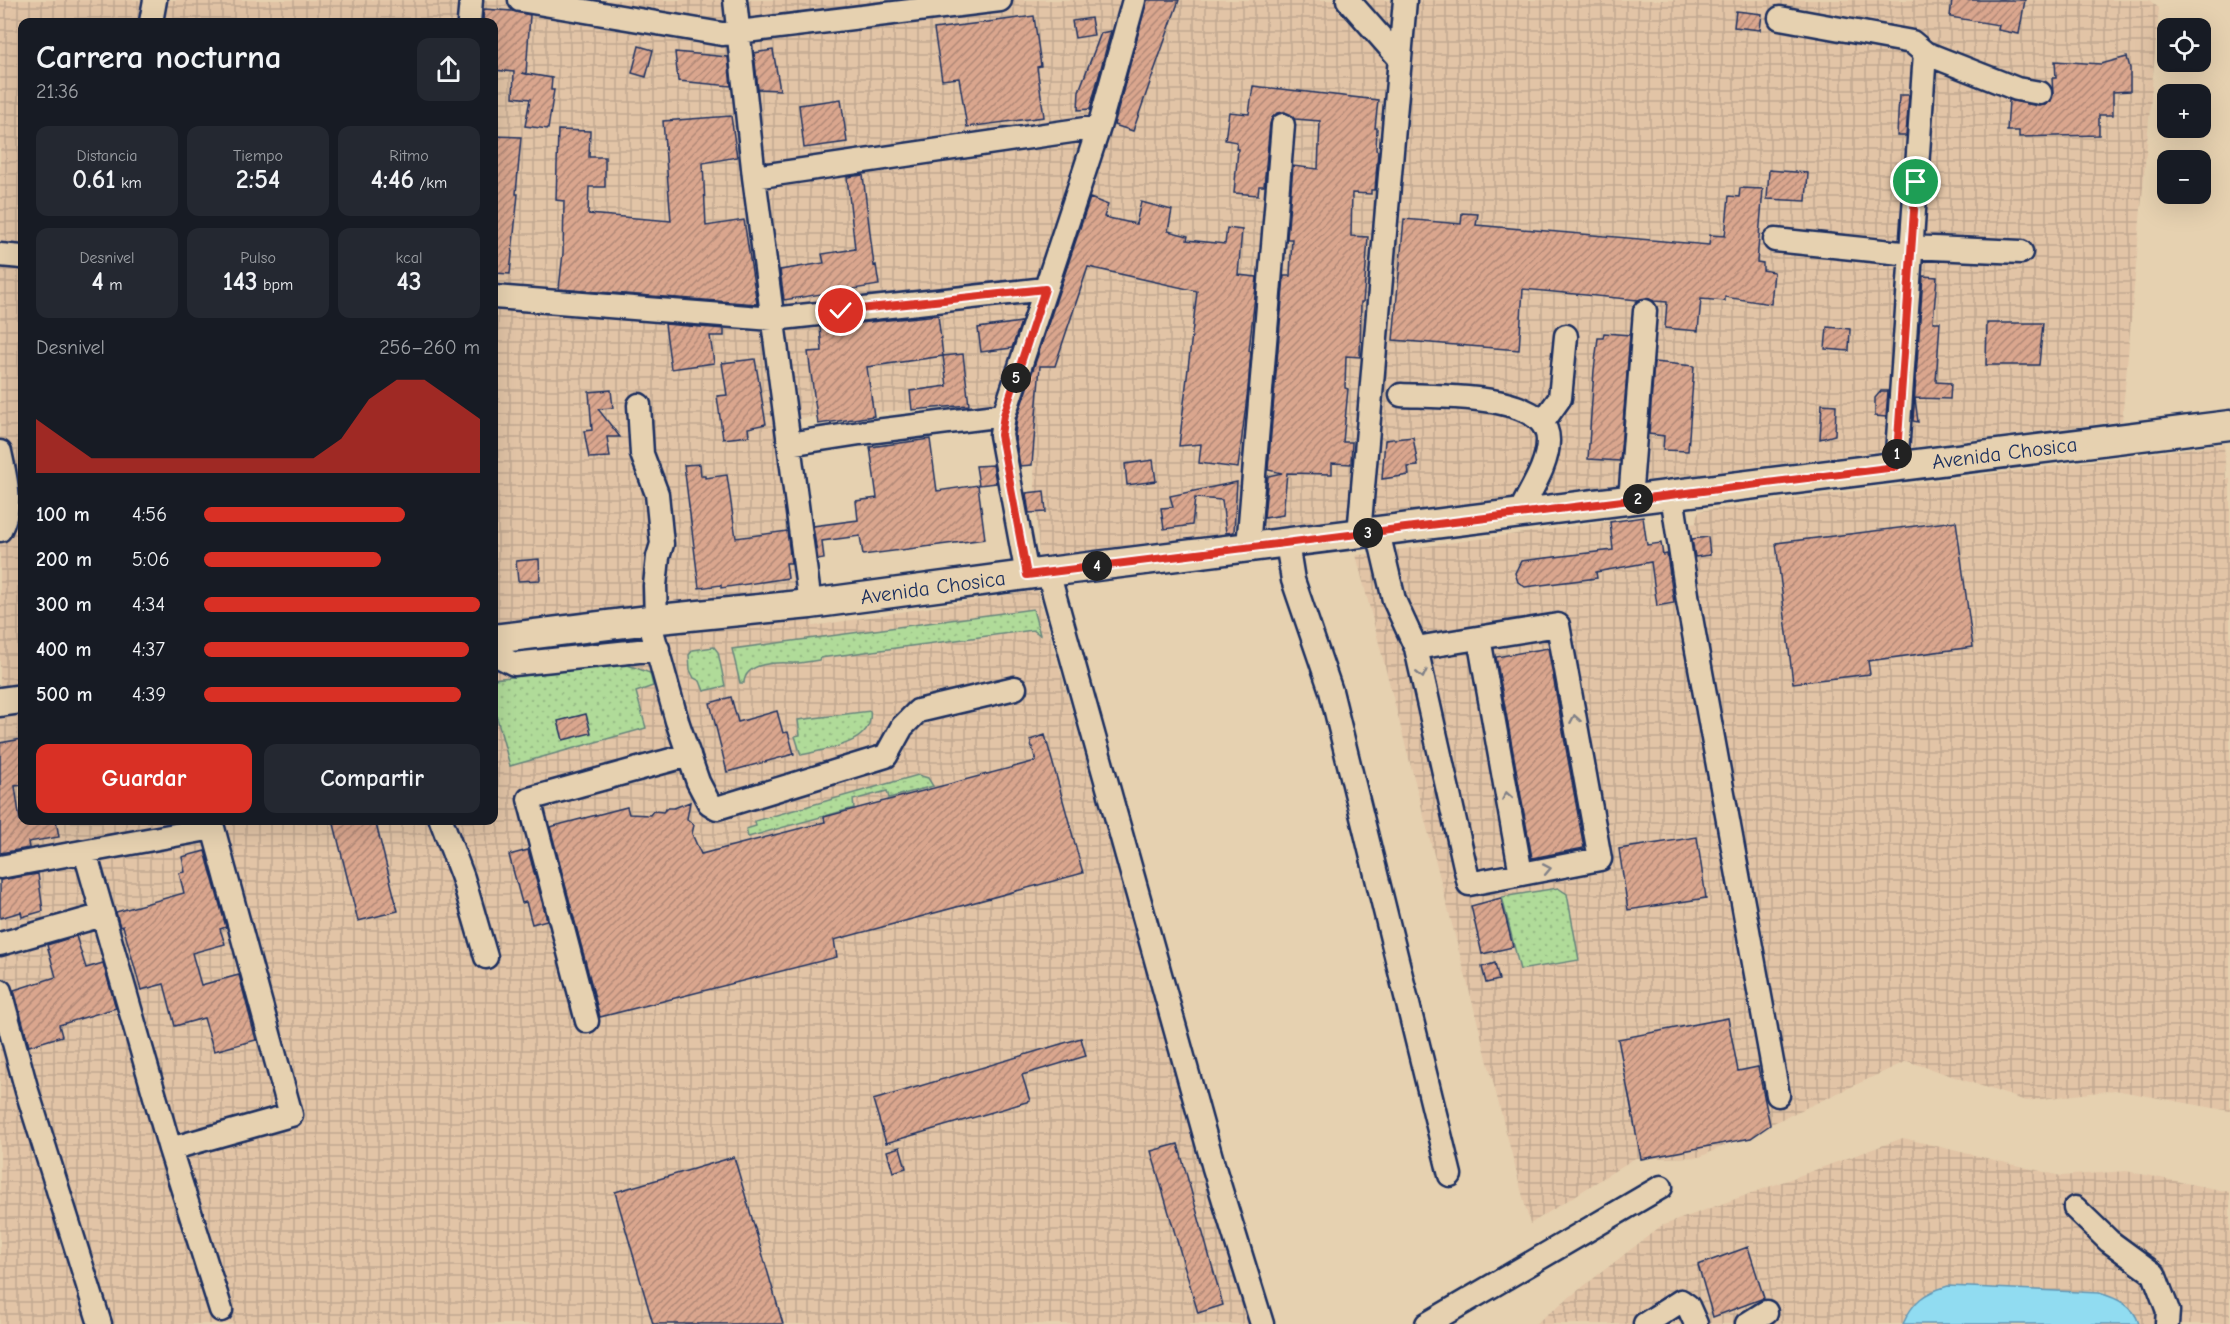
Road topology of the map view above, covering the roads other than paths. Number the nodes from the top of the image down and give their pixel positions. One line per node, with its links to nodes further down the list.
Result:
1 (155, 0): 10 (street)
2 (471, 0): 11 (street)
3 (520, 0): 9 (street)
4 (735, 0): 13 (street)
5 (1000, 0): 13 (street)
6 (1134, 0): 18 (street)
7 (1348, 0): 15 (street)
8 (1405, 0): 15 (street)
9 (554, 3): 13 (street)
10 (153, 18)
11 (470, 18)
12 (1780, 18): 14 (street)
13 (738, 34): 19 (street)
14 (1925, 53): 16 (street); 21 (street)
15 (1400, 59): 42 (street)
16 (2040, 93)
17 (1283, 125): 44 (street)
18 (1099, 127): 19 (street); 25 (street)
19 (754, 177): 28 (street)
20 (1775, 240): 21 (street)
21 (1911, 250): 22 (street); 37 (street)
22 (2021, 252)
23 (0, 255): 24 (street)
24 (18, 257)
25 (1045, 289): 28 (street); 32 (street)
26 (498, 297): 28 (street)
27 (1645, 311): 39 (street)
28 (772, 319): 35 (street)
29 (1566, 336): 33 (street)
30 (1401, 395): 33 (street)
31 (639, 405): 47 (street)
32 (1004, 415): 35 (street); 45 (street)
33 (1543, 422): 40 (street)
34 (2230, 425): 37 (main road, Avenida Chosica)
35 (789, 444): 46 (street)
36 (0, 452): 41 (street)
37 (1896, 467): 38 (main road, Avenida Chosica)
38 (1672, 495): 39 (main road, Avenida Chosica); 66 (street)
39 (1630, 500): 40 (main road, Avenida Chosica)
40 (1519, 514): 42 (main road, Avenida Chosica)
41 (0, 530)
42 (1368, 533): 43 (main road, Avenida Chosica); 50 (street)
43 (1287, 543): 44 (main road, Avenida Chosica); 68 (street)
44 (1248, 548): 45 (main road, Avenida Chosica)
45 (1037, 573): 46 (main road, Avenida Chosica); 74 (street)
46 (810, 604): 47 (main road, Avenida Chosica)
47 (653, 619): 48 (main road, Avenida Chosica); 51 (street)
48 (498, 638)
49 (1479, 638): 50 (street); 60 (street, one-way to 49); 60 (street, one-way to 49)
50 (1416, 648): 60 (street, one-way to 60)
51 (658, 649): 52 (street); 56 (street)
52 (498, 656)
53 (1015, 688): 56 (street)
54 (18, 700): 55 (main road)
55 (0, 702)
56 (689, 755): 65 (street)
57 (443, 825): 63 (street)
58 (85, 852): 59 (street); 61 (street); 67 (street)
59 (0, 867)
60 (1521, 874)
61 (103, 915): 62 (street); 67 (street)
62 (0, 944)
63 (486, 957)
64 (0, 991): 73 (street)
65 (587, 1021)
66 (1778, 1095)
67 (170, 1149): 71 (street)
68 (1450, 1175)
69 (1661, 1187): 75 (street)
70 (2075, 1208): 79 (street)
71 (221, 1310)
72 (1766, 1312): 78 (street)
73 (100, 1324)
74 (1262, 1324)
75 (1427, 1324)
76 (1645, 1324): 77 (street)
77 (1696, 1324)
78 (1747, 1324)
79 (2167, 1324)

